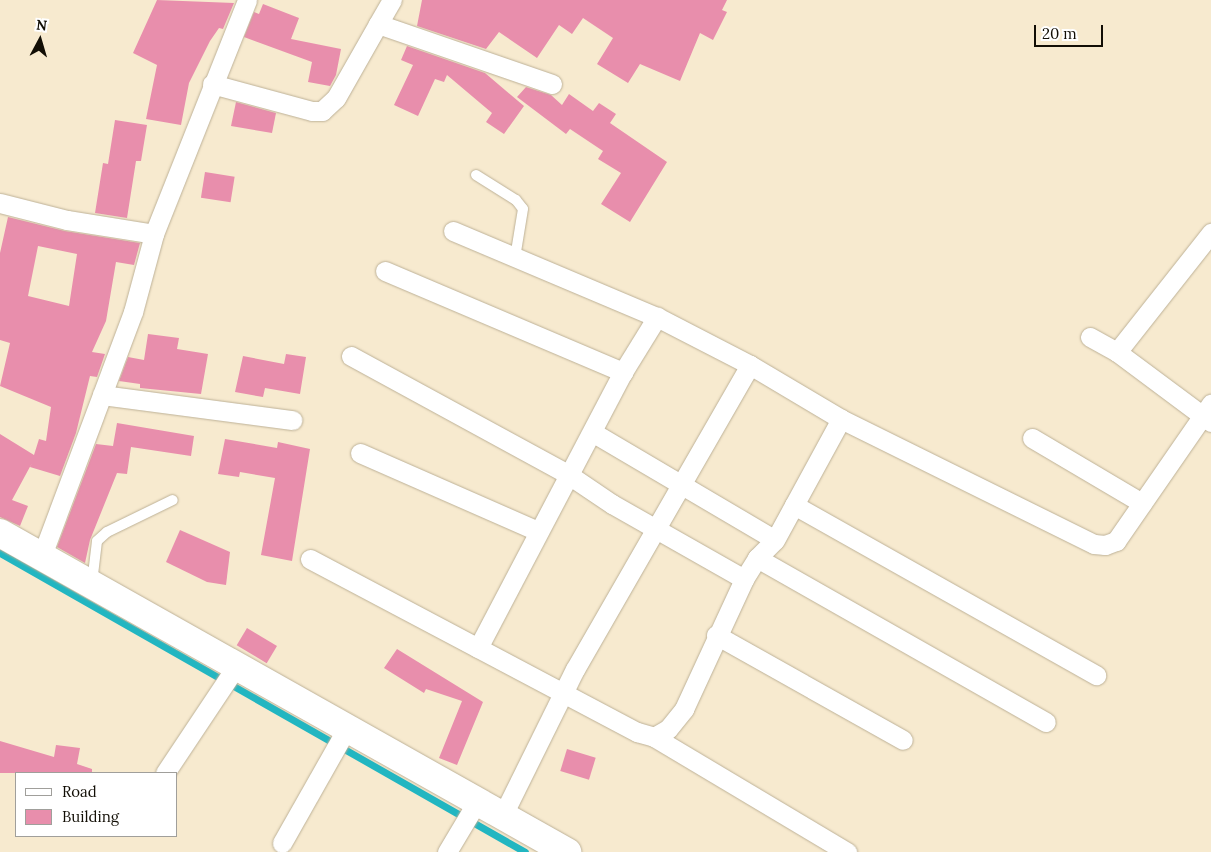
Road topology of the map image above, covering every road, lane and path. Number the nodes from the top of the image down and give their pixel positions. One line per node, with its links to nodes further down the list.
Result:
1 (247, 0): 4 (street)
2 (392, 0): 3 (street)
3 (378, 24): 4 (street); 5 (street)
4 (212, 84): 10 (street)
5 (552, 84)
6 (476, 175): 11 (lane)
7 (0, 203): 10 (street)
8 (453, 231): 11 (street)
9 (1211, 233): 15 (street)
10 (154, 234): 19 (street)
11 (515, 258): 13 (street)
12 (385, 271): 18 (street)
13 (657, 317): 17 (street); 18 (street)
14 (1090, 337): 15 (street)
15 (1117, 352): 20 (street)
16 (351, 356): 26 (street)
17 (750, 365): 21 (street); 27 (street)
18 (623, 372): 23 (street)
19 (102, 395): 22 (street); 35 (street)
20 (1208, 415): 29 (street)
21 (841, 419): 29 (street); 30 (street)
22 (292, 420)
23 (592, 432): 26 (street); 27 (street)
24 (1032, 438): 29 (street)
25 (360, 453): 32 (street)
26 (569, 475): 31 (street); 32 (street)
27 (680, 484): 31 (street); 34 (street)
28 (173, 500): 39 (lane)
29 (1142, 503)
30 (794, 505): 34 (street); 43 (street)
31 (654, 528): 38 (street); 44 (street)
32 (538, 531): 41 (street)
33 (0, 533): 35 (street)
34 (775, 540): 36 (street)
35 (42, 558): 39 (street)
36 (757, 558): 38 (street); 45 (street)
37 (310, 559): 41 (street)
38 (744, 580): 40 (street)
39 (92, 586): 42 (street)
40 (716, 635): 47 (street); 48 (street)
41 (478, 648): 44 (street)
42 (234, 672): 46 (street); 49 (street)
43 (1096, 675)
44 (563, 692): 47 (street); 51 (street)
45 (1046, 722)
46 (343, 735): 50 (street); 52 (street)
47 (654, 737): 55 (street)
48 (903, 740)
49 (166, 772)
50 (475, 805): 51 (street); 53 (street)
51 (502, 817): 54 (street)
52 (282, 843)
53 (449, 849)
54 (567, 852)
55 (847, 852)

